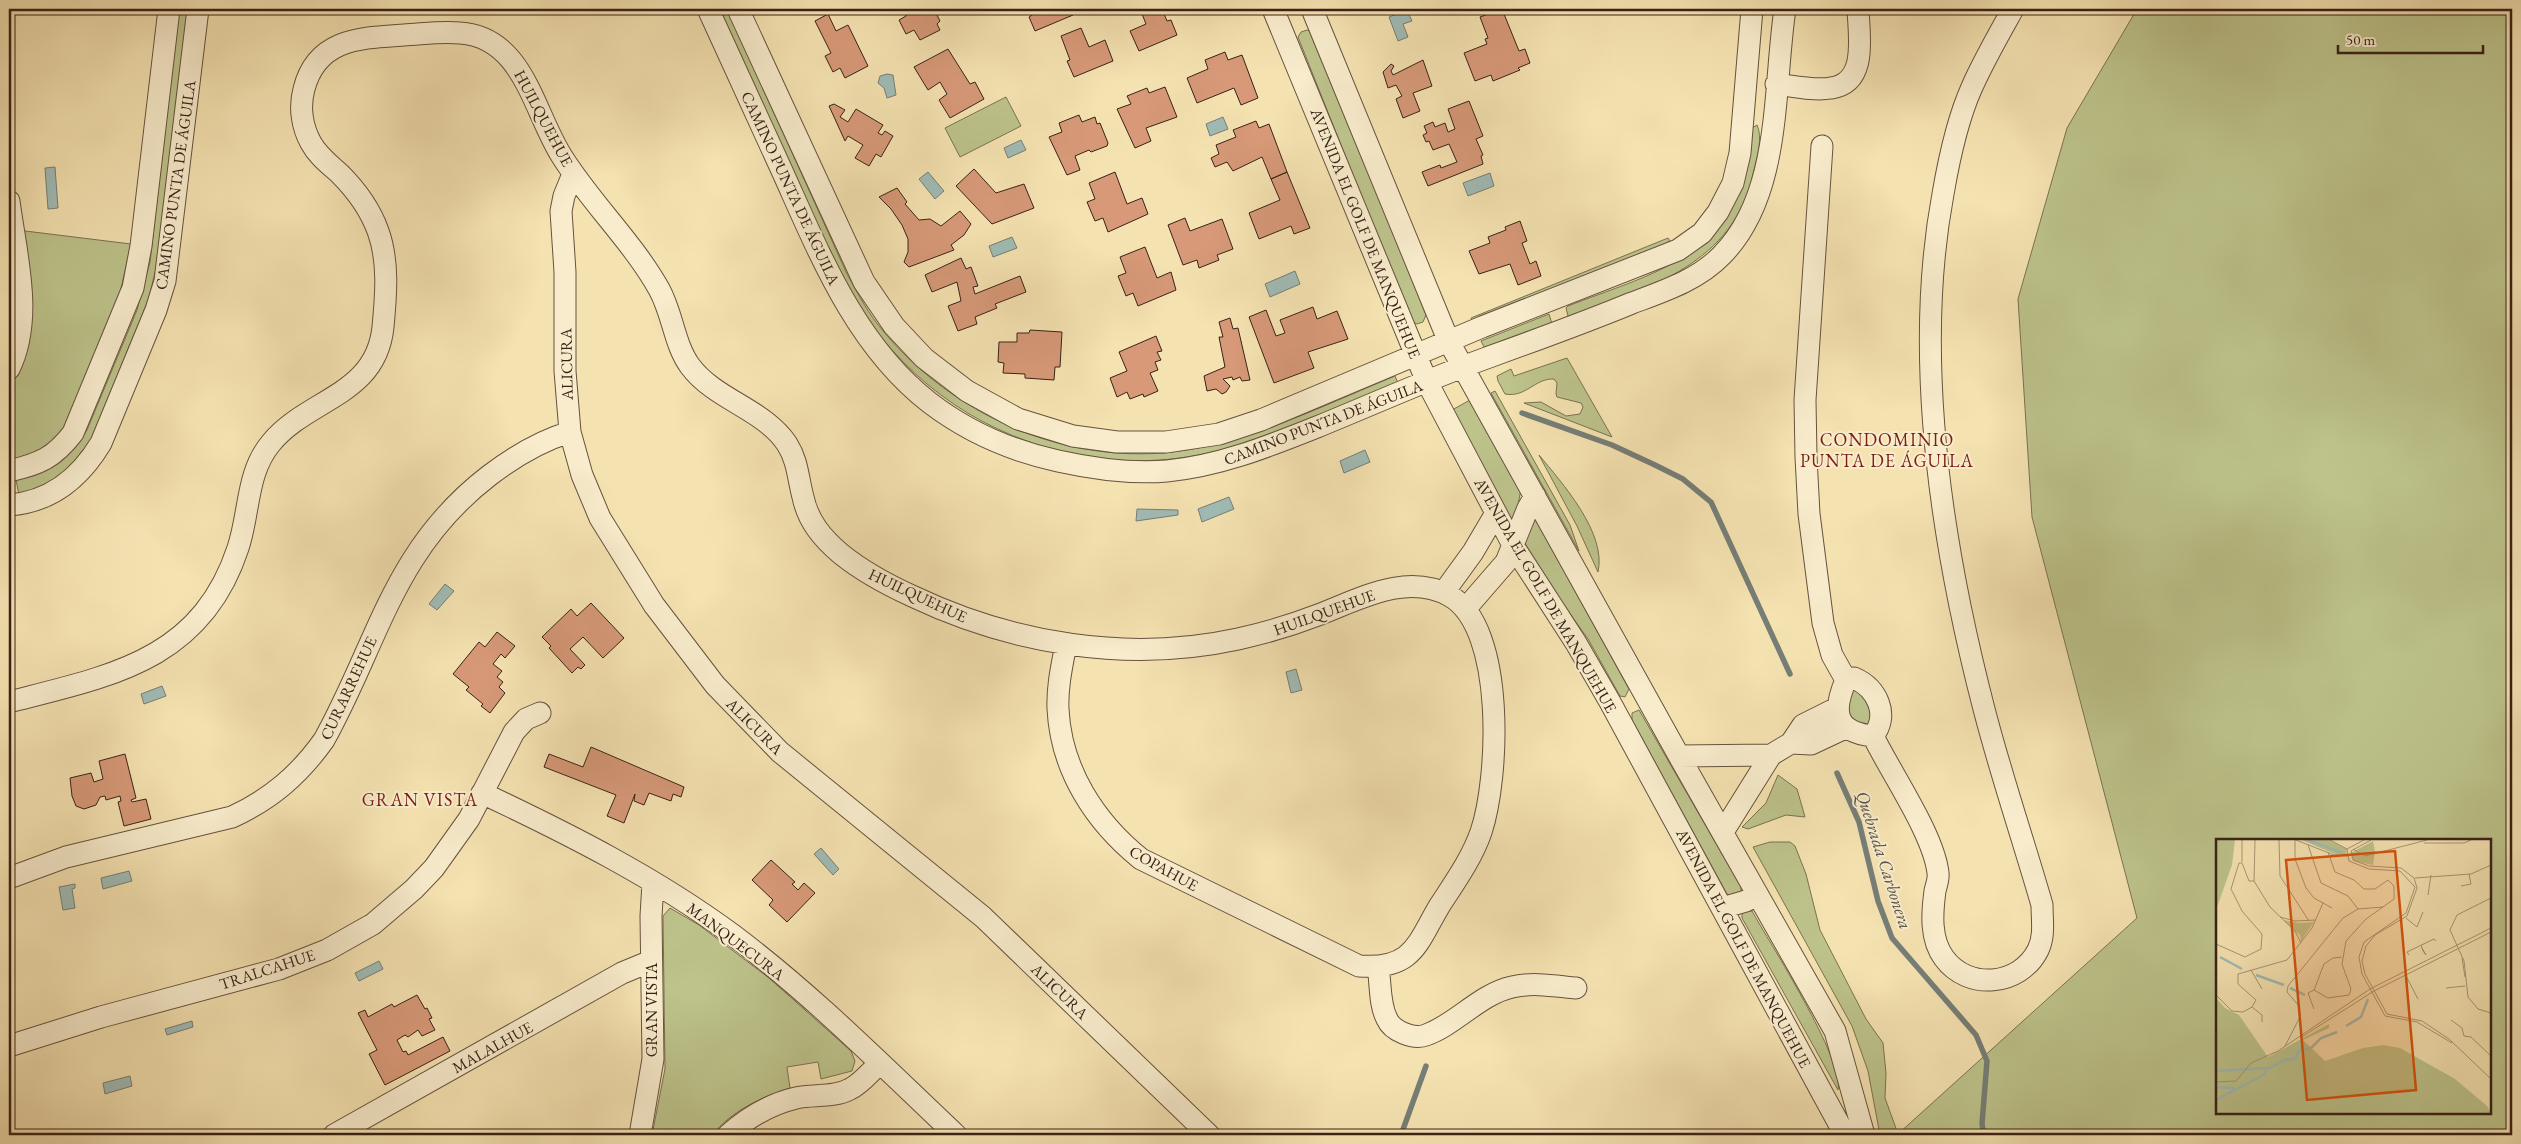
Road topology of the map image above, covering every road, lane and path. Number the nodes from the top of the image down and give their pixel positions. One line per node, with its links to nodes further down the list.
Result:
1 (169, 9): 21 (street, CAMINO PUNTA DE ÁGUILA)
2 (198, 9): 23 (street, CAMINO PUNTA DE ÁGUILA)
3 (708, 9): 19 (street, CAMINO PUNTA DE ÁGUILA)
4 (738, 9): 16 (street, CAMINO PUNTA DE ÁGUILA)
5 (1312, 9): 15 (street)
6 (1752, 9): 15 (street, CAMINO PUNTA DE ÁGUILA)
7 (1785, 9): 11 (street, CAMINO PUNTA DE ÁGUILA)
8 (1858, 9): 11 (street)
9 (2013, 9): 36 (street)
10 (1280, 11): 16 (street, AVENIDA EL GOLF DE MANQUEHUE)
11 (1776, 84): 17 (street, CAMINO PUNTA DE ÁGUILA)
12 (1822, 146): 29 (street)
13 (573, 174): 20 (street, ALICURA); 28 (street, HUILQUEHUE); 31 (street, HUILQUEHUE)
14 (9, 201): 18 (street)
15 (1449, 342): 16 (street, CAMINO PUNTA DE ÁGUILA); 17 (street)
16 (1416, 356): 19 (street, AVENIDA EL GOLF DE MANQUEHUE)
17 (1463, 368): 19 (street, CAMINO PUNTA DE ÁGUILA); 22 (street)
18 (9, 369)
19 (1427, 382): 24 (street, AVENIDA EL GOLF DE MANQUEHUE)
20 (570, 432): 42 (street, CURARREHUE); 55 (street, ALICURA)
21 (9, 471)
22 (1535, 496): 25 (street); 30 (street)
23 (9, 505)
24 (1496, 513): 25 (street, AVENIDA EL GOLF DE MANQUEHUE); 26 (street)
25 (1514, 547): 27 (street); 34 (street, AVENIDA EL GOLF DE MANQUEHUE)
26 (1444, 592): 27 (street, HUILQUEHUE); 28 (street, HUILQUEHUE)
27 (1467, 607): 47 (street)
28 (1066, 644): 47 (street, COPAHUE)
29 (1846, 680): 32 (street); 36 (street)
30 (1646, 697): 34 (street); 39 (street)
31 (9, 702)
32 (1837, 708): 35 (street); 37 (street)
33 (540, 713): 40 (street, TRALCAHUE)
34 (1617, 714): 45 (street, AVENIDA EL GOLF DE MANQUEHUE)
35 (1845, 728): 36 (street); 37 (street)
36 (1874, 736)
37 (1791, 743): 38 (street)
38 (1771, 755): 39 (street); 41 (street)
39 (1679, 756): 41 (street)
40 (482, 793): 43 (street, MANQUECURA); 49 (street, TRALCAHUE)
41 (1723, 832): 44 (street)
42 (9, 878)
43 (653, 883): 46 (street, GRAN VISTA); 50 (street, MANQUECURA)
44 (1756, 894): 45 (street); 57 (street)
45 (1722, 908): 56 (street, AVENIDA EL GOLF DE MANQUEHUE)
46 (651, 961): 51 (street, MALALHUE); 52 (street, GRAN VISTA)
47 (1378, 967): 48 (street)
48 (1576, 988)
49 (9, 1046)
50 (880, 1064): 53 (street); 54 (street, MANQUECURA)
51 (334, 1135)
52 (640, 1135)
53 (728, 1135)
54 (956, 1135)
55 (1209, 1135)
56 (1845, 1135)
57 (1864, 1135)

